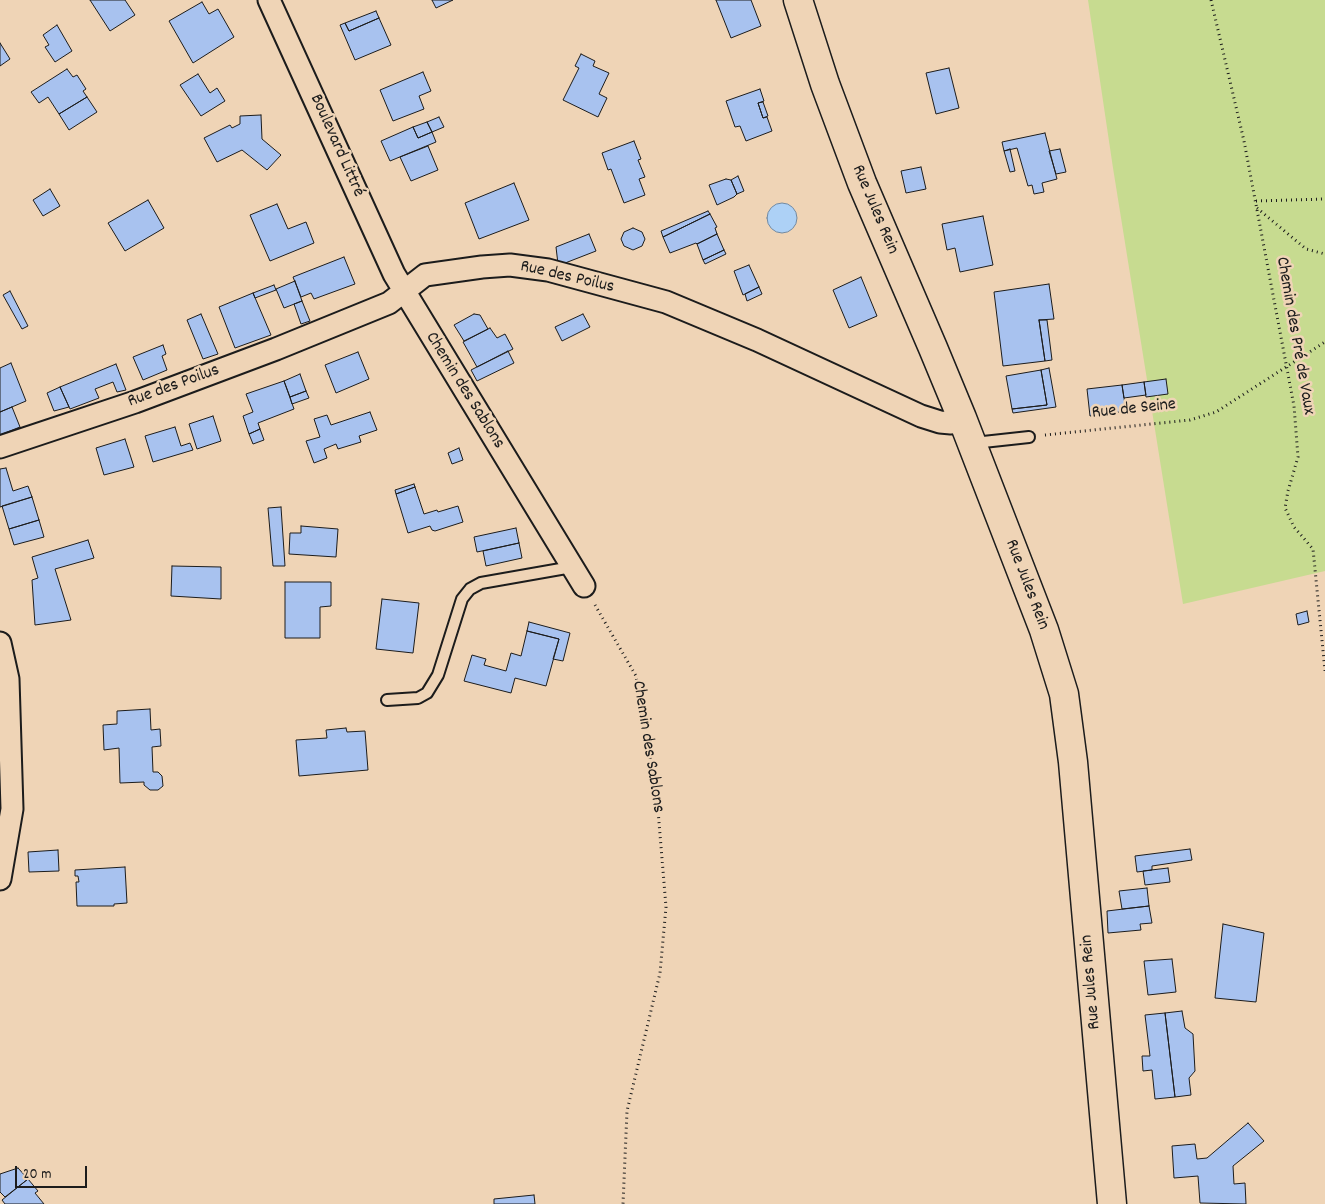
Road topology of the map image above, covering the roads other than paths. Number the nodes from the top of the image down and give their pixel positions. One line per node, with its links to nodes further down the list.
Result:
1 (269, 0): 3 (street, Boulevard Littré)
2 (798, 0): 4 (main road, Rue Jules Rein)
3 (403, 290): 4 (street, Rue des Poilus); 7 (street, Rue des Poilus); 8 (street, Chemin des Sablons)
4 (962, 418): 6 (main road, Rue Jules Rein)
5 (1029, 437): 6 (lane)
6 (971, 444): 13 (main road, Rue Jules Rein)
7 (0, 447)
8 (572, 567): 9 (street, Chemin des Sablons); 11 (lane)
9 (584, 586)
10 (0, 643): 12 (street)
11 (387, 700)
12 (0, 879)
13 (1112, 1204)

